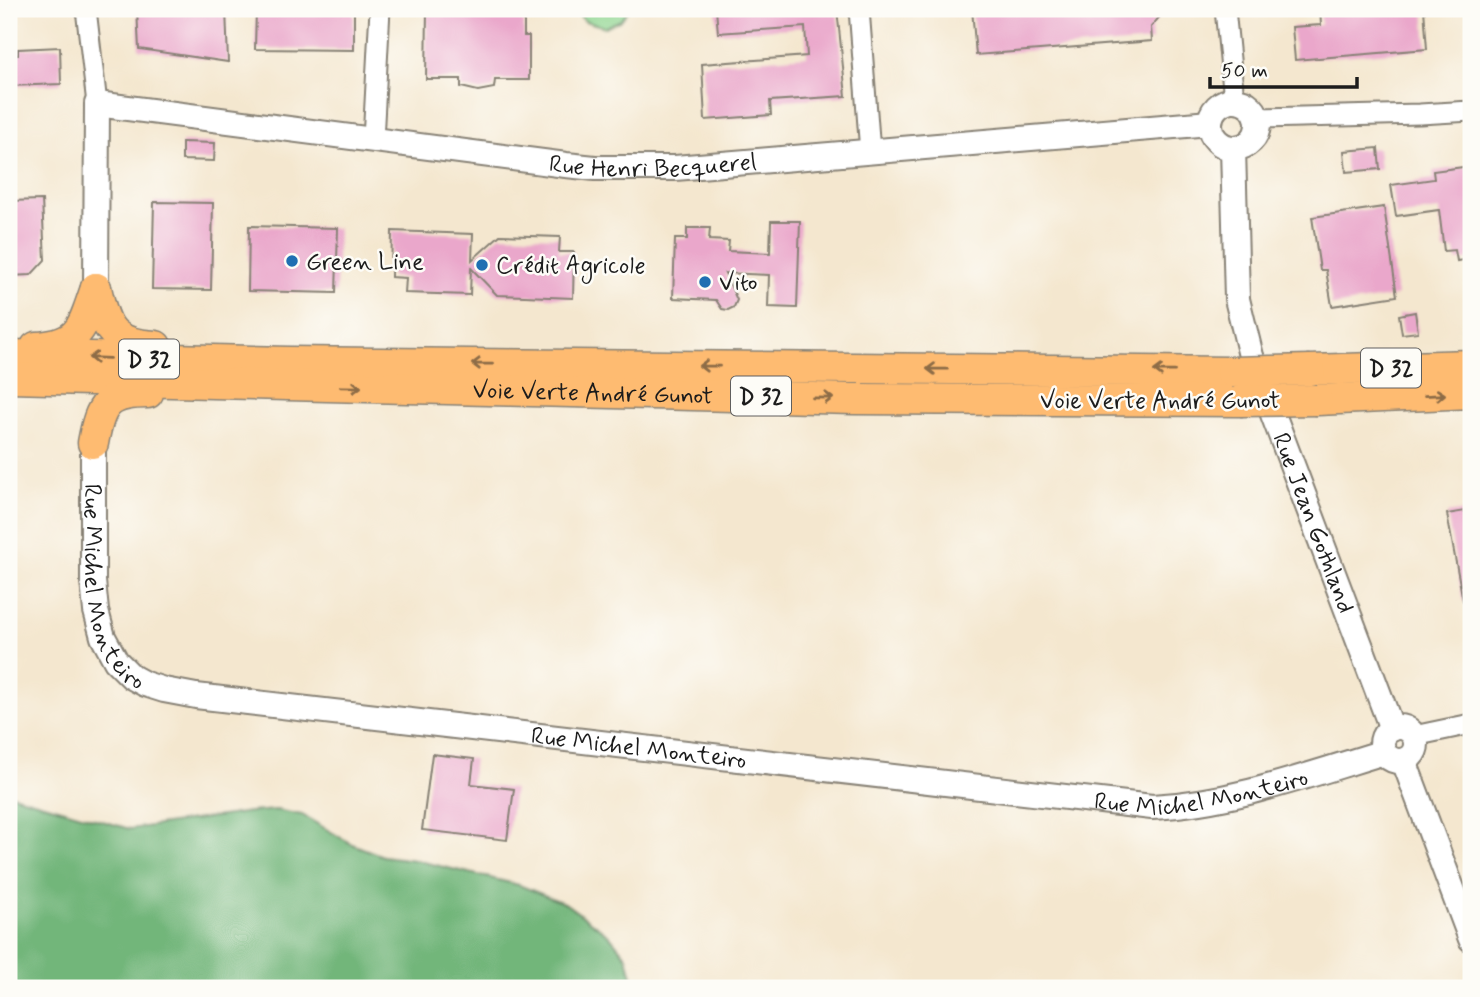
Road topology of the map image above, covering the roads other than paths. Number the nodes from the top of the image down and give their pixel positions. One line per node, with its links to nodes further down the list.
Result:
1 (86, 9): 6 (street)
2 (380, 9): 10 (street)
3 (859, 9): 12 (street)
4 (1225, 9): 5 (street)
5 (1234, 99): 8 (street); 9 (street)
6 (97, 104): 10 (street, Rue Henri Becquerel); 13 (street)
7 (1471, 111): 8 (street)
8 (1258, 118): 11 (street)
9 (1210, 123): 11 (street); 12 (street, Rue Henri Becquerel)
10 (373, 140): 12 (street, Rue Henri Becquerel)
11 (1233, 148): 22 (street, Rue Jean Gothland)
12 (870, 152)
13 (96, 288): 14 (main road); 17 (main road)
14 (9, 348)
15 (9, 355): 17 (main road, Voie Verte André Gunot / D 32, one-way to 15)
16 (1471, 365): 17 (main road, Voie Verte André Gunot / D 32, one-way to 17, bridge)
17 (286, 373): 18 (main road, Voie Verte André Gunot / D 32); 19 (main road, Voie Verte André Gunot / D 32, one-way to 19, bridge); 20 (main road)
18 (9, 378): 20 (main road)
19 (1471, 393)
20 (93, 443): 22 (street, Rue Michel Monteiro)
21 (1471, 724): 22 (street)
22 (1398, 744): 23 (street, Rue Jean Gothland)
23 (1471, 939)

